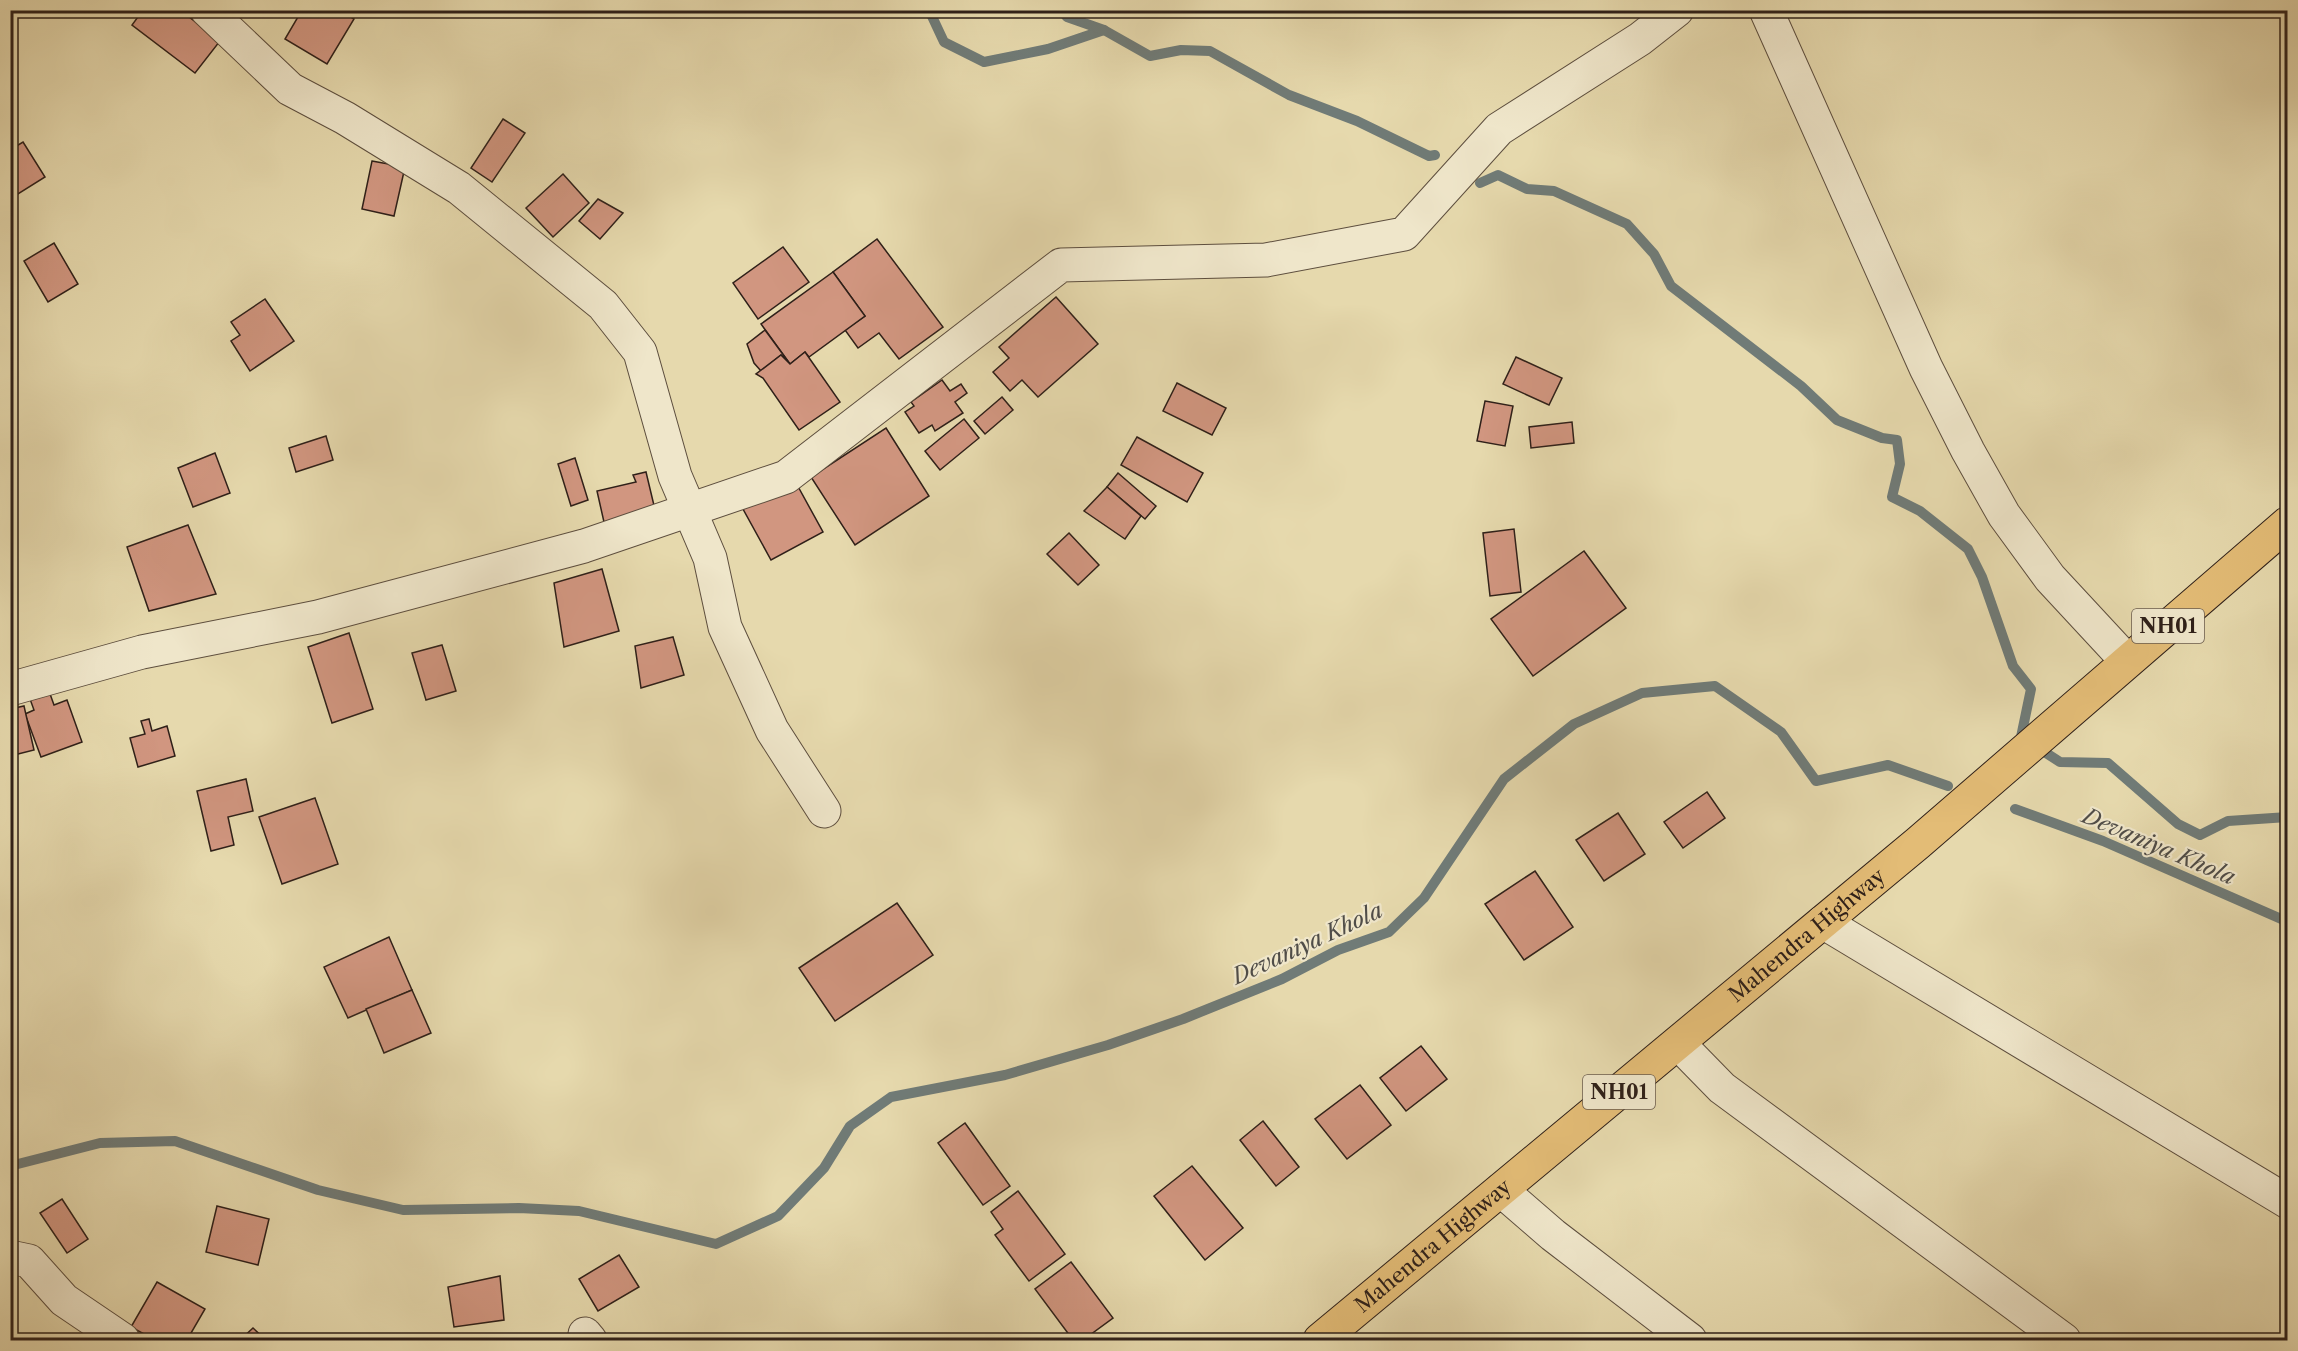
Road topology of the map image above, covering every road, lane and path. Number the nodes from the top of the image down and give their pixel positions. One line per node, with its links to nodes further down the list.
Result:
1 (207, 10): 4 (street)
2 (1677, 10): 4 (street)
3 (1766, 10): 6 (street)
4 (691, 510): 7 (street); 8 (street)
5 (2288, 523): 6 (highway, Mahendra Highway / NH01)
6 (2127, 662): 9 (highway, Mahendra Highway / NH01)
7 (10, 689)
8 (824, 812)
9 (1823, 922): 10 (highway, Mahendra Highway / NH01); 12 (street)
10 (1678, 1043): 11 (highway, Mahendra Highway / NH01); 17 (street)
11 (1501, 1190): 14 (highway, Mahendra Highway / NH01); 16 (street)
12 (2288, 1202)
13 (10, 1257): 15 (street)
14 (1323, 1340)
15 (123, 1341)
16 (1690, 1341)
17 (2064, 1341)

